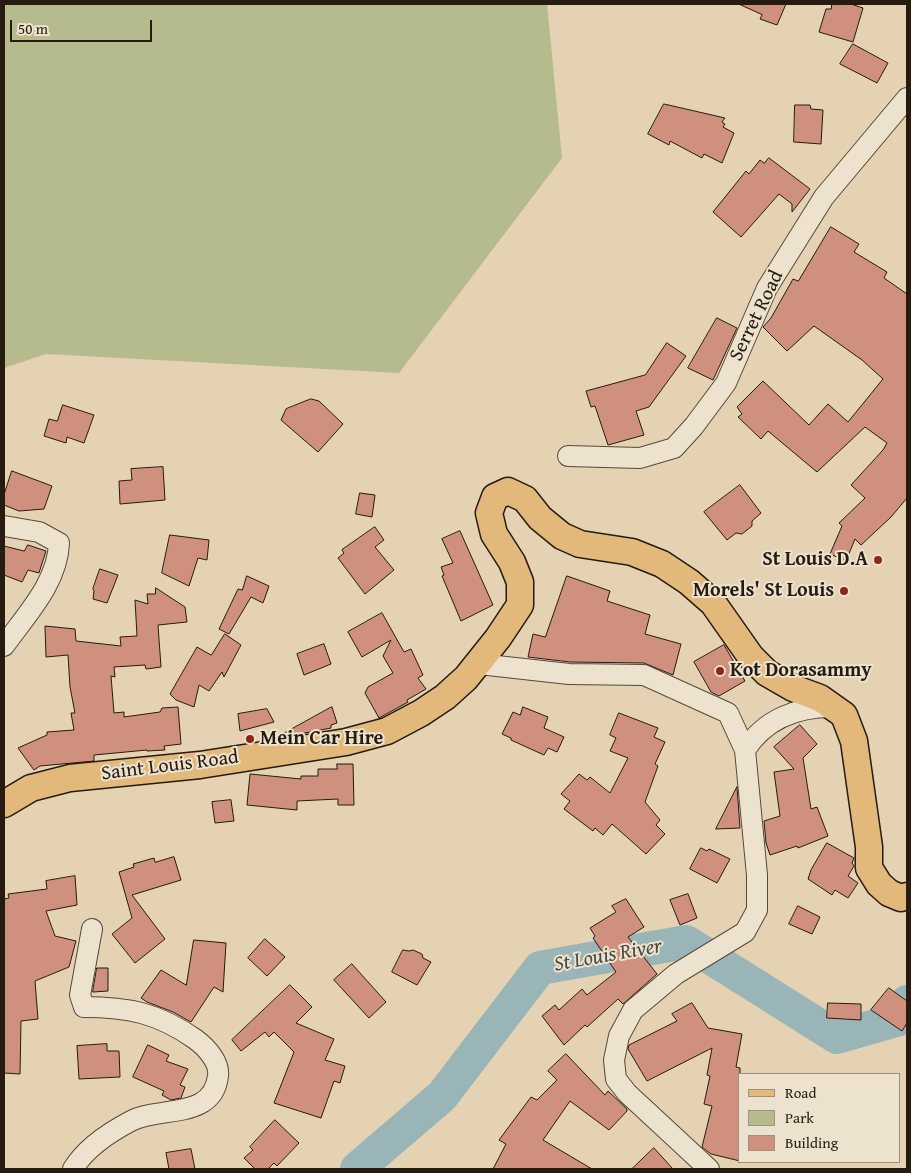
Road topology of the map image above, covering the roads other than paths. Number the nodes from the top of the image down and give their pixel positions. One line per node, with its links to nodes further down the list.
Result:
1 (907, 98): 2 (street, Serret Road)
2 (568, 456)
3 (4, 526): 4 (street)
4 (4, 646)
5 (478, 664): 6 (main road, Saint Louis Road); 7 (street); 8 (main road, Saint Louis Road)
6 (832, 707): 7 (street); 9 (main road, Saint Louis Road)
7 (745, 750): 12 (street)
8 (4, 804)
9 (907, 896)
10 (92, 929): 11 (street)
11 (73, 1169)
12 (709, 1169)

